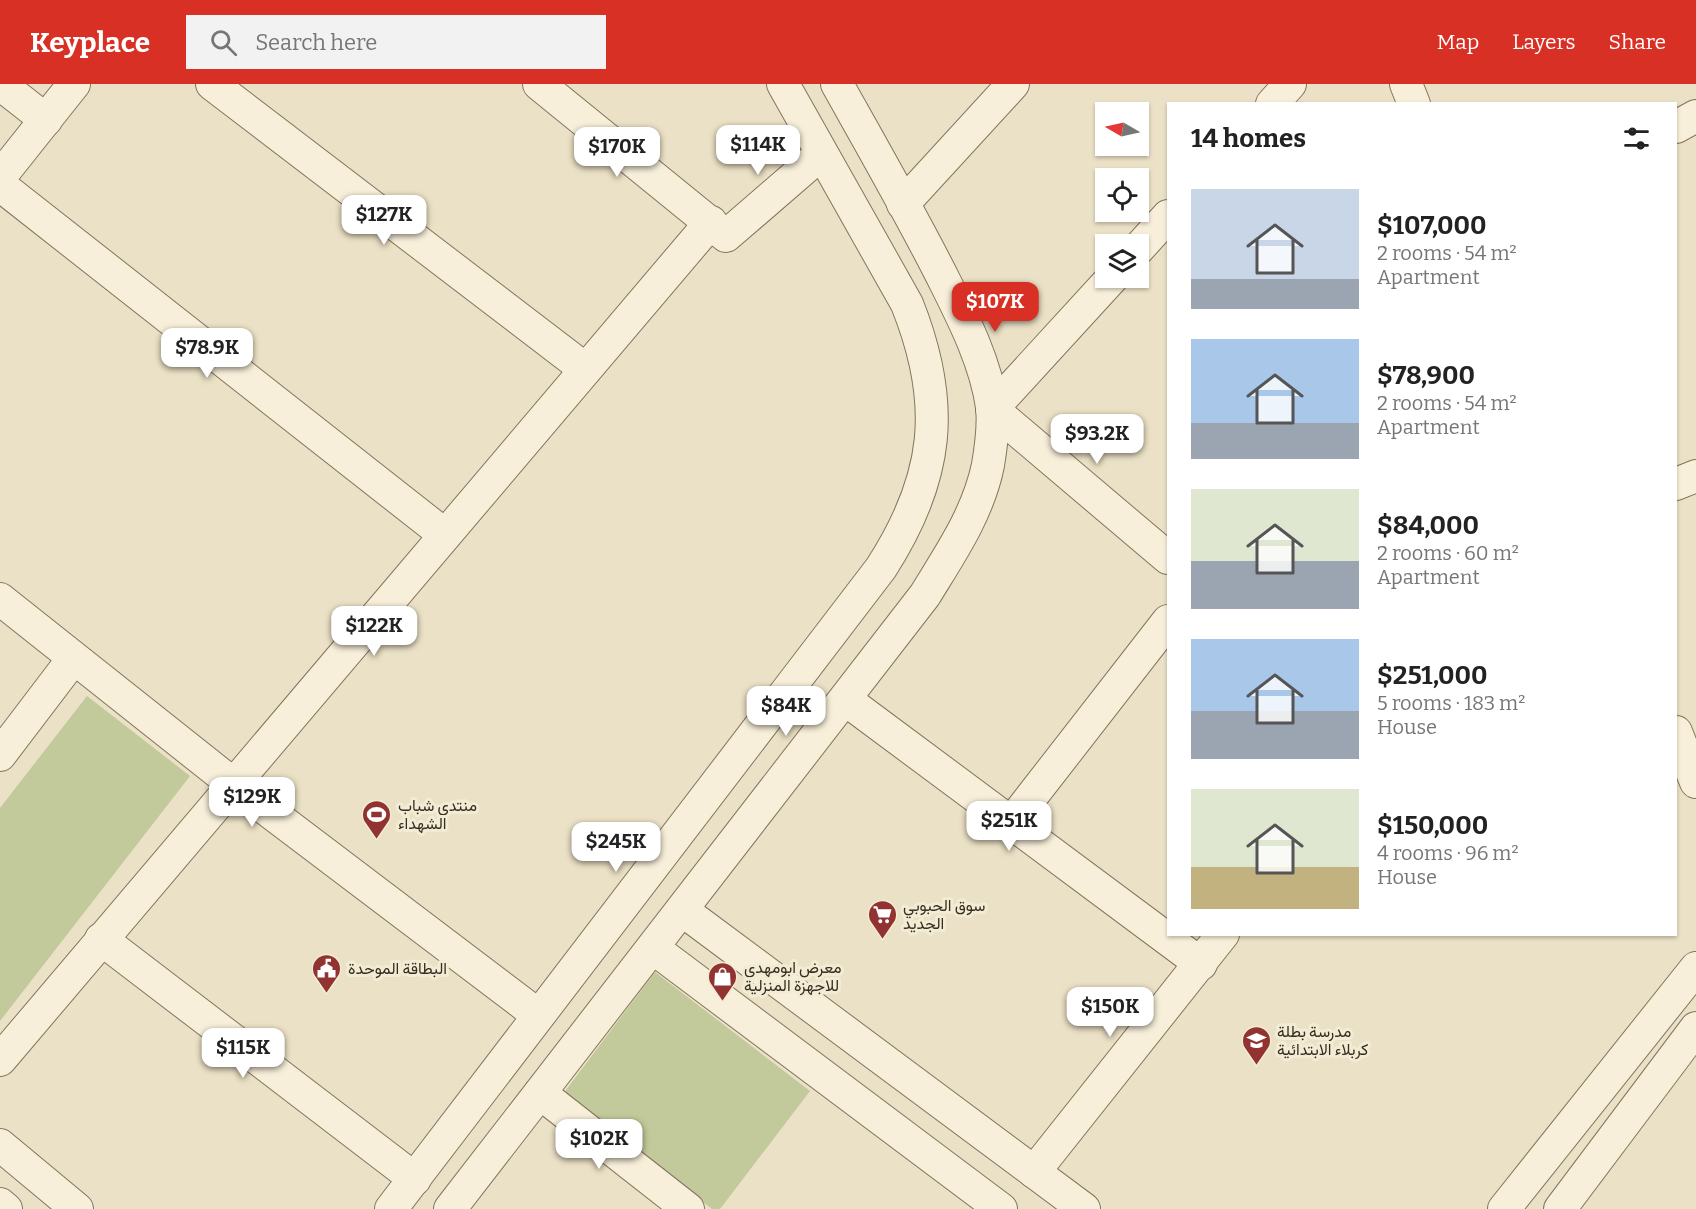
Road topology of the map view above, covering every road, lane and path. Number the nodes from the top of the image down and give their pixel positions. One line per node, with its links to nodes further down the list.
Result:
1 (74, 84): 13 (street)
2 (212, 84): 24 (street)
3 (539, 84): 21 (street)
4 (783, 84): 14 (street)
5 (1013, 84): 19 (street)
6 (1290, 84): 10 (street)
7 (1406, 84): 11 (street)
8 (3, 88): 13 (street)
9 (839, 88): 14 (street); 19 (street)
10 (1274, 102)
11 (1413, 102)
12 (1696, 116): 15 (street)
13 (46, 120): 17 (street)
14 (802, 120): 16 (street)
15 (1677, 126)
16 (821, 154): 21 (street); 35 (street)
17 (0, 177)
18 (0, 185): 28 (street)
19 (903, 204): 25 (street)
20 (1167, 217): 22 (street)
21 (711, 222): 24 (street)
22 (1149, 237)
23 (1103, 288): 25 (street)
24 (585, 369): 28 (street)
25 (992, 409): 29 (street); 33 (street)
26 (1696, 476): 27 (street)
27 (1677, 484)
28 (445, 535): 39 (street)
29 (1164, 545)
30 (0, 599): 32 (street)
31 (1167, 622): 40 (street)
32 (73, 659): 36 (street); 39 (street)
33 (846, 700): 37 (street); 40 (street)
34 (1677, 734): 38 (street)
35 (750, 740): 37 (street); 47 (street)
36 (0, 755)
37 (790, 773): 41 (street)
38 (1696, 782)
39 (233, 784): 43 (street); 47 (street)
40 (1011, 823): 45 (street)
41 (682, 910): 44 (street); 52 (street)
42 (1222, 936): 45 (street)
43 (101, 939): 49 (street); 53 (street)
44 (653, 948): 50 (street); 60 (street)
45 (1201, 964): 52 (street)
46 (1696, 968): 62 (street)
47 (537, 1015): 53 (street)
48 (1696, 1028): 63 (street)
49 (0, 1060)
50 (540, 1093): 58 (street); 59 (street)
51 (0, 1145): 56 (street)
52 (1034, 1172): 61 (street)
53 (415, 1179): 57 (street)
54 (0, 1204): 55 (street)
55 (6, 1209)
56 (77, 1209)
57 (391, 1209)
58 (450, 1209)
59 (688, 1209)
60 (1001, 1209)
61 (1084, 1209)
62 (1504, 1209)
63 (1560, 1209)

